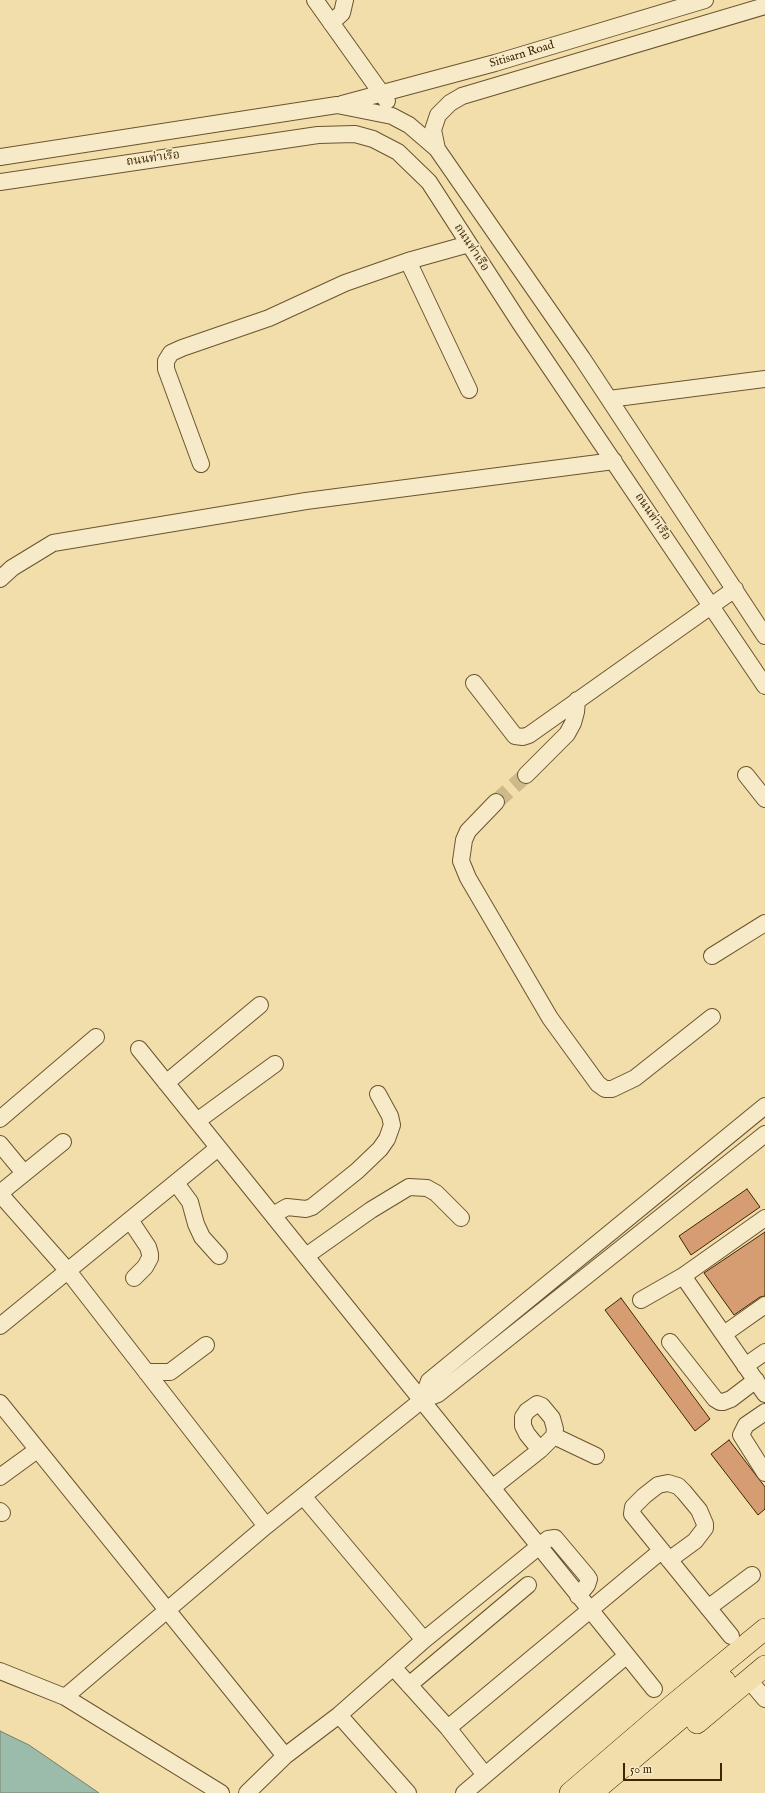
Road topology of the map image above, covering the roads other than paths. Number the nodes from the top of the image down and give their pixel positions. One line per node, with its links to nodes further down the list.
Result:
1 (315, 0): 5 (street)
2 (345, 0): 5 (street)
3 (705, 0): 6 (street, Sitisarn Road)
4 (765, 6): 9 (street, Sitisarn Road)
5 (331, 23): 6 (street)
6 (380, 94): 7 (street, Sitisarn Road); 8 (street)
7 (337, 105): 8 (street); 10 (street)
8 (409, 125): 9 (street)
9 (437, 149): 16 (street)
10 (0, 156)
11 (0, 182): 12 (street, ถนนท่าเรือ)
12 (469, 244): 13 (street); 17 (street, ถนนท่าเรือ)
13 (408, 261): 15 (street); 18 (street)
14 (765, 379): 16 (street)
15 (469, 390)
16 (609, 399): 20 (street)
17 (614, 461): 19 (street); 21 (street, ถนนท่าเรือ)
18 (201, 464)
19 (0, 579)
20 (735, 589): 21 (street); 22 (street)
21 (711, 605): 24 (street, ถนนท่าเรือ); 25 (street)
22 (765, 636)
23 (474, 683): 25 (street)
24 (765, 686)
25 (577, 700): 27 (street)
26 (746, 775): 28 (street)
27 (526, 776)
28 (765, 799)
29 (496, 802): 33 (street)
30 (765, 923): 31 (street)
31 (712, 956)
32 (260, 1005): 37 (street)
33 (712, 1017)
34 (96, 1037): 40 (street)
35 (139, 1049): 37 (street)
36 (275, 1064): 41 (street)
37 (166, 1083): 41 (street)
38 (378, 1094): 49 (street)
39 (765, 1106): 69 (street)
40 (0, 1119)
41 (197, 1121): 45 (street)
42 (765, 1134): 69 (street)
43 (63, 1142): 46 (street)
44 (0, 1144): 46 (street)
45 (218, 1148): 47 (street); 49 (street)
46 (24, 1173): 48 (street)
47 (176, 1183): 52 (street); 53 (street)
48 (0, 1194): 55 (street)
49 (273, 1215): 54 (street)
50 (461, 1218): 54 (street)
51 (765, 1218): 56 (street)
52 (130, 1220): 55 (street); 57 (street)
53 (219, 1256)
54 (306, 1256): 69 (street)
55 (68, 1271): 60 (street); 66 (street)
56 (683, 1276): 58 (street); 61 (street)
57 (134, 1278)
58 (641, 1300)
59 (765, 1305): 61 (street)
60 (0, 1326)
61 (724, 1334): 65 (street)
62 (670, 1342): 67 (street)
63 (206, 1345): 66 (street)
64 (765, 1352): 65 (street)
65 (745, 1366): 67 (street)
66 (146, 1372): 80 (street)
67 (756, 1380): 68 (street)
68 (765, 1394)
69 (422, 1400): 78 (street); 79 (street)
70 (0, 1403): 73 (street)
71 (765, 1412): 76 (street)
72 (554, 1436): 74 (street); 74 (street); 75 (street)
73 (37, 1450): 77 (street); 86 (street)
74 (540, 1450): 78 (street)
75 (596, 1456)
76 (765, 1473)
77 (0, 1478)
78 (492, 1488): 81 (street)
79 (303, 1496): 80 (street); 90 (street)
80 (266, 1526): 86 (street)
81 (538, 1546): 87 (street); 90 (street)
82 (665, 1556): 82 (street); 85 (street); 87 (street)
83 (752, 1575): 85 (street)
84 (528, 1585): 97 (street)
85 (708, 1608): 89 (street)
86 (168, 1609): 99 (street); 103 (street)
87 (590, 1611): 92 (street); 102 (street)
88 (765, 1629): 109 (main road)
89 (731, 1636)
90 (424, 1640): 94 (street)
91 (765, 1646): 110 (main road)
92 (626, 1656): 98 (street); 104 (street)
93 (765, 1666): 96 (main road)
94 (393, 1667): 97 (street); 101 (street)
95 (0, 1671): 99 (street)
96 (749, 1680): 100 (street); 111 (main road)
97 (409, 1685): 102 (street)
98 (654, 1689)
99 (65, 1697): 105 (street)
100 (765, 1699)
101 (339, 1715): 103 (street); 107 (street)
102 (448, 1728): 104 (street)
103 (285, 1756): 106 (street)
104 (485, 1775): 108 (street)
105 (221, 1793)
106 (247, 1793)
107 (408, 1793)
108 (464, 1793)
109 (570, 1793)
110 (592, 1793)
111 (614, 1793)

